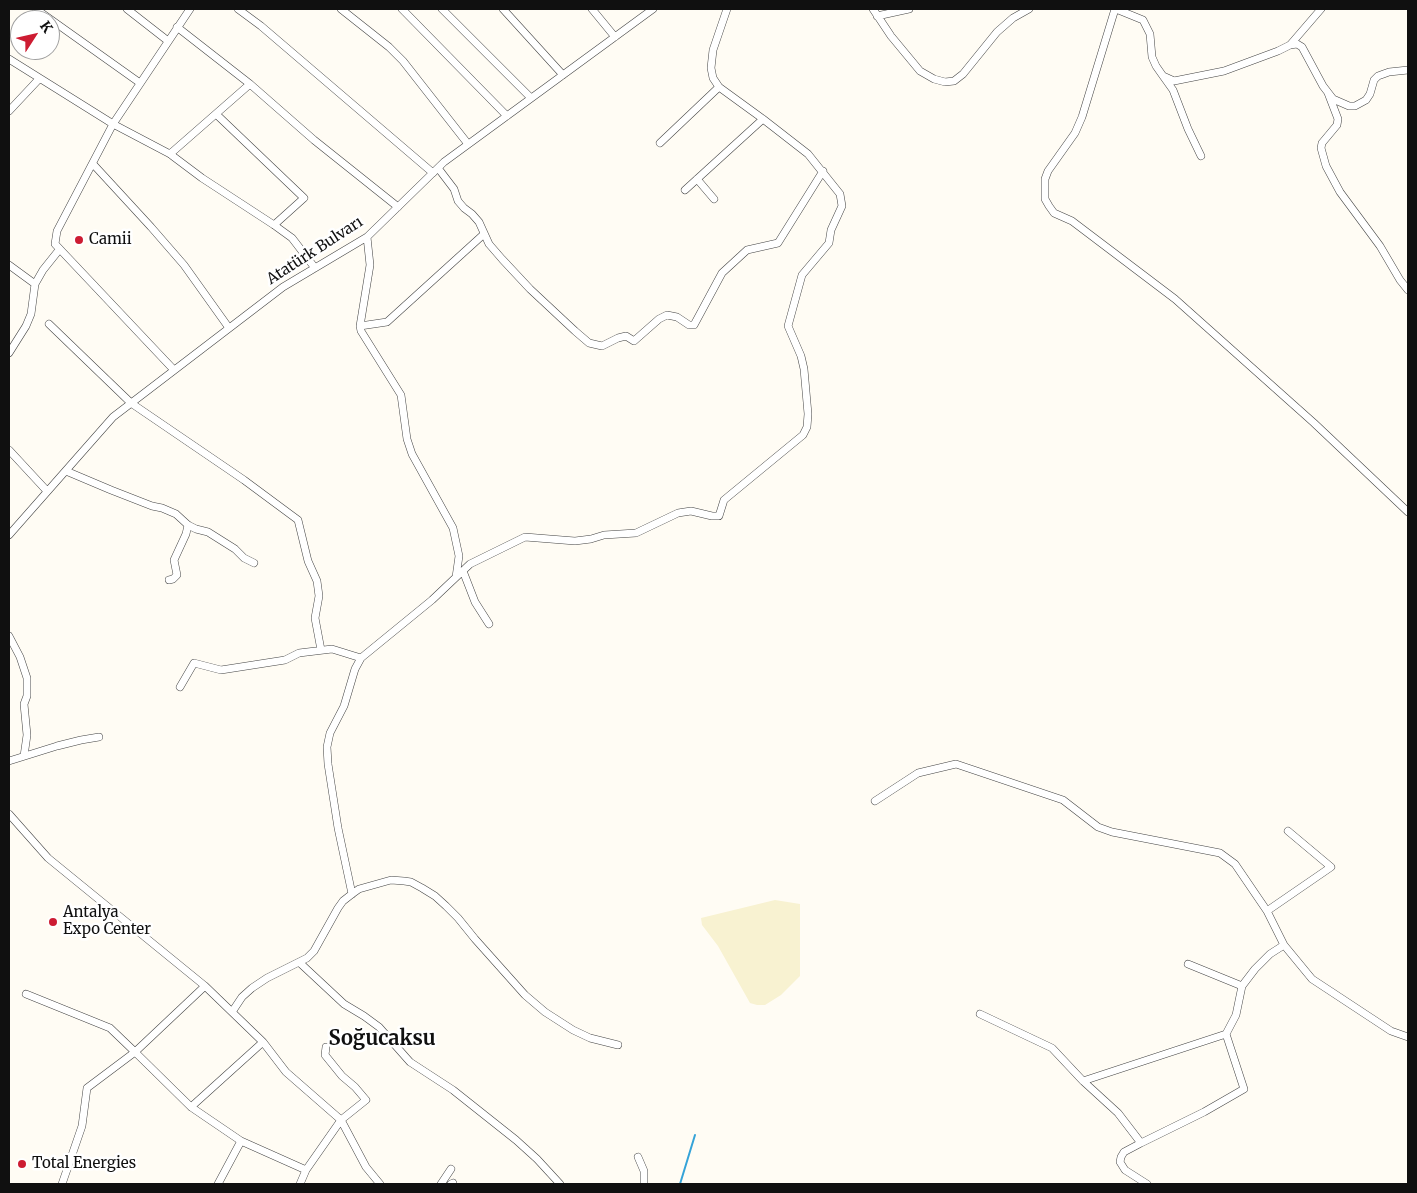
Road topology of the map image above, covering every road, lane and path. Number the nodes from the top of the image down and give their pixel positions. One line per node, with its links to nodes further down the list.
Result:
1 (36, 9): 27 (street)
2 (127, 9): 20 (street)
3 (190, 9): 18 (street)
4 (238, 9): 42 (street)
5 (341, 9): 38 (street)
6 (402, 9): 34 (street)
7 (442, 9): 31 (street)
8 (503, 9): 24 (street)
9 (592, 9): 19 (street)
10 (727, 9): 29 (street)
11 (872, 9): 17 (street)
12 (909, 9): 17 (street)
13 (1028, 9): 17 (street)
14 (1115, 9): 25 (street); 65 (street)
15 (1321, 9): 21 (street)
16 (651, 10): 19 (street, Atatürk Bulvarı)
17 (877, 16)
18 (177, 27): 20 (street); 28 (street)
19 (615, 37): 24 (street, Atatürk Bulvarı)
20 (168, 40): 27 (street)
21 (1290, 45): 25 (street); 30 (street)
22 (9, 59): 26 (street)
23 (1408, 70): 30 (street)
24 (563, 75): 31 (street, Atatürk Bulvarı)
25 (1163, 76): 40 (street)
26 (40, 79): 32 (street); 36 (street)
27 (140, 83): 36 (street)
28 (250, 84): 33 (street); 47 (street)
29 (719, 87): 35 (street); 37 (street)
30 (1328, 93): 55 (street)
31 (531, 98): 34 (street, Atatürk Bulvarı)
32 (9, 111)
33 (216, 114): 39 (street); 48 (street)
34 (507, 116): 38 (street, Atatürk Bulvarı)
35 (763, 119): 43 (street); 44 (street)
36 (113, 124): 39 (street); 41 (street)
37 (660, 142)
38 (468, 144): 42 (street, Atatürk Bulvarı)
39 (170, 154): 48 (street)
40 (1201, 156)
41 (93, 164): 51 (street); 58 (street)
42 (436, 170): 47 (street, Atatürk Bulvarı); 49 (street)
43 (823, 170): 49 (street); 69 (street)
44 (697, 178): 45 (street); 46 (street)
45 (685, 190)
46 (714, 199)
47 (398, 207): 50 (street, Atatürk Bulvarı)
48 (274, 225): 53 (street)
49 (484, 234): 57 (street)
50 (367, 237): 53 (street, Atatürk Bulvarı); 57 (street)
51 (59, 250): 54 (street); 60 (street)
52 (9, 265): 54 (street)
53 (315, 268): 58 (street, Atatürk Bulvarı)
54 (35, 284): 59 (street)
55 (1408, 290)
56 (49, 324): 61 (street)
57 (360, 326): 70 (street)
58 (229, 328): 60 (street, Atatürk Bulvarı)
59 (9, 353)
60 (174, 370): 61 (street, Atatürk Bulvarı)
61 (131, 403): 63 (street, Atatürk Bulvarı); 74 (street)
62 (9, 450): 64 (street)
63 (66, 470): 64 (street, Atatürk Bulvarı); 66 (street)
64 (47, 491): 67 (street, Atatürk Bulvarı)
65 (1408, 512)
66 (188, 524): 68 (street); 71 (street)
67 (9, 535)
68 (254, 563)
69 (463, 570): 70 (street); 72 (street)
70 (456, 577): 75 (street)
71 (169, 580)
72 (489, 624)
73 (9, 636): 78 (street)
74 (321, 650): 75 (street); 76 (street)
75 (361, 658): 83 (street)
76 (180, 687)
77 (99, 738): 78 (street)
78 (24, 756): 79 (street)
79 (9, 761)
80 (875, 801): 84 (street)
81 (9, 814): 88 (street)
82 (1288, 831): 84 (street)
83 (352, 894): 86 (street); 96 (street)
84 (1267, 911): 85 (street)
85 (1284, 945): 89 (street); 94 (street)
86 (300, 963): 91 (street); 112 (street)
87 (1188, 964): 89 (street)
88 (205, 986): 91 (street); 98 (street)
89 (1242, 986): 93 (street)
90 (26, 994): 98 (street)
91 (232, 1012): 95 (street)
92 (980, 1014): 99 (street)
93 (1226, 1034): 99 (street); 103 (street)
94 (1408, 1037)
95 (263, 1042): 100 (street); 101 (street)
96 (618, 1045)
97 (326, 1047): 101 (street)
98 (135, 1052): 100 (street); 107 (street)
99 (1083, 1080): 103 (street)
100 (191, 1107): 102 (street)
101 (342, 1120): 106 (street); 110 (street)
102 (241, 1141): 106 (street); 108 (street)
103 (1141, 1143): 114 (street)
104 (638, 1157): 113 (street)
105 (451, 1169): 111 (street)
106 (306, 1170): 109 (street)
107 (62, 1184)
108 (218, 1184)
109 (300, 1184)
110 (380, 1184)
111 (441, 1184)
112 (560, 1184)
113 (644, 1184)
114 (1147, 1184)

